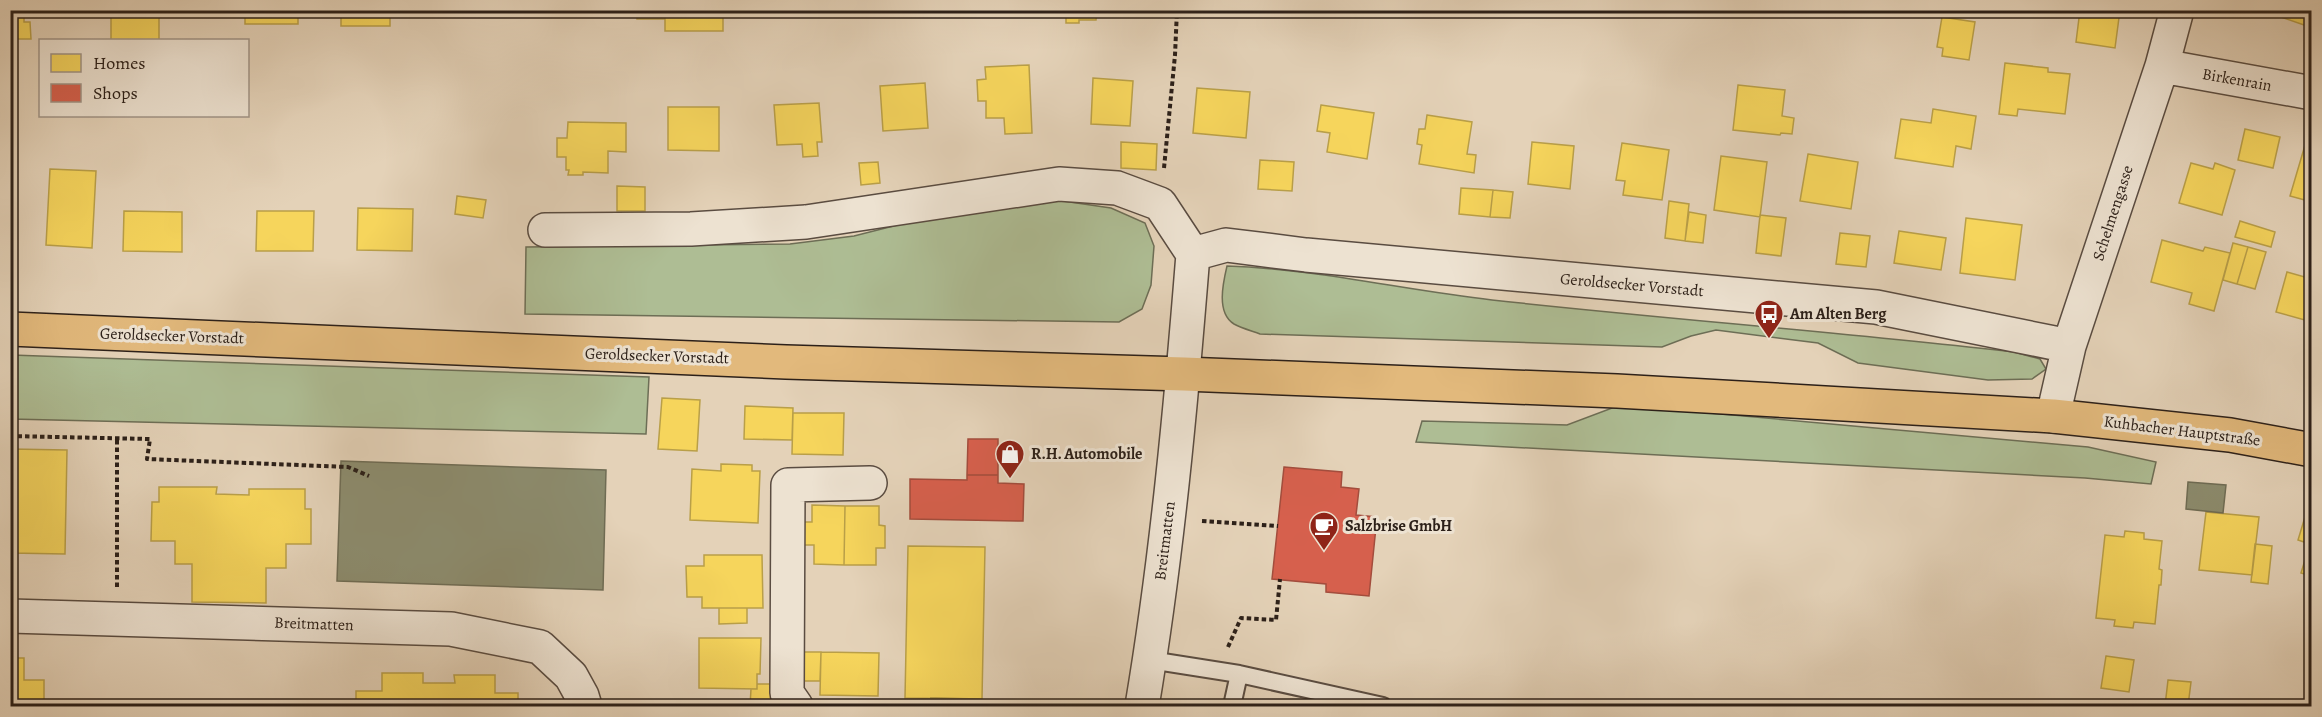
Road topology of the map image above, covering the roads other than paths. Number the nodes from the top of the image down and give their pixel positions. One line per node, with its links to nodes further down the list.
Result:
1 (2177, 10): 2 (street, Schelmengasse)
2 (2162, 66): 3 (street, Birkenrain); 7 (street, Schelmengasse)
3 (2312, 93)
4 (545, 230): 5 (street)
5 (1193, 254): 7 (street, Geroldsecker Vorstadt); 8 (street)
6 (10, 329): 8 (main road, Geroldsecker Vorstadt)
7 (2069, 346): 9 (street, Schelmengasse)
8 (1184, 374): 9 (main road, Geroldsecker Vorstadt); 13 (street, Breitmatten)
9 (2052, 416): 10 (main road, Kuhbacher Hauptstraße)
10 (2312, 450)
11 (870, 483): 16 (street)
12 (10, 616): 15 (street, Breitmatten)
13 (1150, 660): 14 (lane); 17 (street, Breitmatten)
14 (1231, 673): 18 (lane); 19 (lane)
15 (585, 706)
16 (796, 706)
17 (1142, 706)
18 (1232, 706)
19 (1383, 706)

